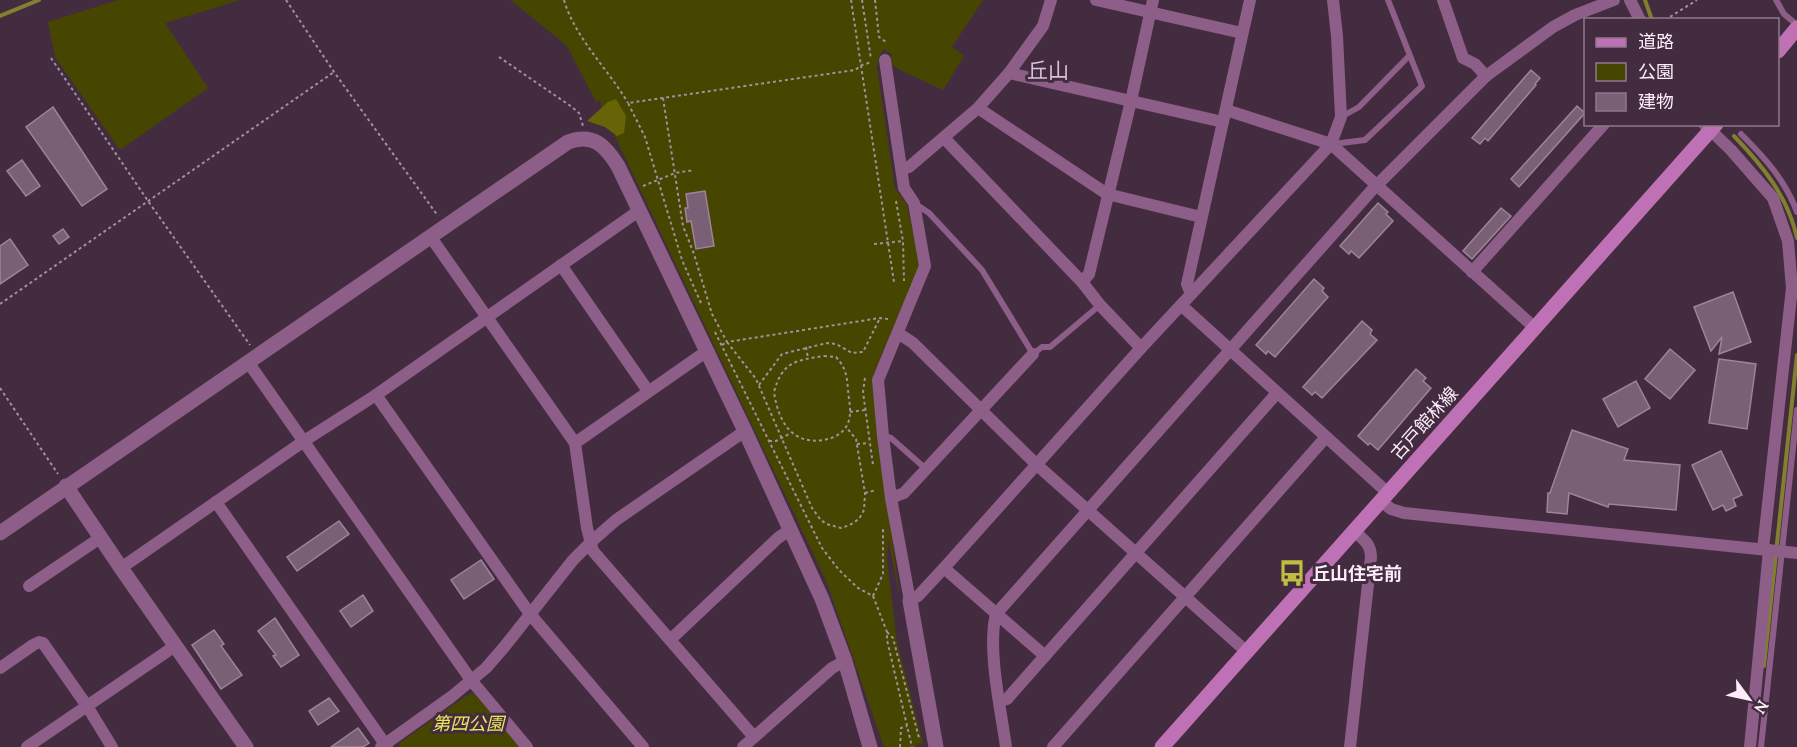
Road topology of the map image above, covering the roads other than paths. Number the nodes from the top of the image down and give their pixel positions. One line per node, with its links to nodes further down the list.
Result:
1 (1051, 0): 17 (street)
2 (1096, 0): 10 (street)
3 (1250, 0): 13 (street)
4 (1333, 0): 22 (street)
5 (1388, 0): 15 (lane)
6 (1443, 0): 18 (street)
7 (1614, 0): 18 (street)
8 (1630, 0): 11 (street)
9 (1776, 0): 12 (lane)
10 (1151, 6): 13 (street); 19 (street)
11 (1639, 18)
12 (1797, 26): 14 (main road)
13 (1242, 33): 21 (street)
14 (1779, 50)
15 (1409, 56): 22 (lane); 27 (lane)
16 (882, 61): 28 (street)
17 (1009, 73): 19 (street); 20 (street)
18 (1486, 76): 29 (street)
19 (1131, 100): 21 (street); 30 (street)
20 (978, 108): 26 (street); 30 (street)
21 (1224, 116): 27 (street); 34 (street)
22 (1341, 117): 27 (street)
23 (1602, 126): 37 (street)
24 (1710, 127): 43 (main road, 古戸館林線); 72 (street)
25 (1742, 134): 33 (lane)
26 (944, 138): 28 (street); 38 (street)
27 (1330, 144): 29 (street); 39 (street)
28 (902, 169): 31 (street)
29 (1376, 186): 37 (street); 46 (street)
30 (1107, 194): 34 (street); 38 (street)
31 (914, 203): 44 (street); 48 (lane)
32 (640, 210): 35 (street); 36 (street); 47 (street)
33 (1797, 212)
34 (1201, 217): 39 (street)
35 (430, 236): 42 (street); 49 (street)
36 (561, 265): 42 (street); 50 (street)
37 (1472, 272): 43 (street)
38 (1082, 282): 40 (street)
39 (1191, 294): 41 (street)
40 (1100, 305): 45 (street); 48 (lane)
41 (1181, 305): 45 (street); 46 (street)
42 (487, 318): 52 (street); 59 (street)
43 (1535, 328): 63 (main road, 古戸館林線)
44 (898, 333): 54 (street); 56 (street)
45 (1141, 348): 60 (street)
46 (1231, 350): 51 (street); 66 (street)
47 (707, 351): 50 (street); 55 (street)
48 (1033, 354): 54 (street)
49 (252, 358): 58 (street); 62 (street)
50 (648, 391): 59 (street)
51 (1278, 393): 57 (street); 73 (street)
52 (376, 395): 58 (street); 80 (street)
53 (1797, 410): 72 (lane)
54 (981, 411): 60 (street); 61 (street)
55 (745, 431): 67 (street); 71 (street)
56 (883, 436): 61 (lane); 64 (street)
57 (1326, 437): 63 (street); 78 (street)
58 (304, 441): 65 (street); 88 (street)
59 (575, 443): 71 (street)
60 (1037, 465): 66 (street); 76 (street)
61 (927, 470): 64 (street)
62 (66, 486): 69 (street); 70 (street)
63 (1385, 497): 68 (main road, 古戸館林線); 72 (street)
64 (891, 498): 79 (street)
65 (216, 502): 75 (street); 93 (street)
66 (1088, 511): 73 (street); 81 (street)
67 (791, 529): 82 (street); 86 (street)
68 (1354, 531): 84 (main road, 古戸館林線); 105 (street)
69 (0, 533)
70 (100, 538): 75 (street); 77 (street)
71 (591, 542): 80 (street); 82 (street)
72 (1771, 550): 74 (street); 89 (street)
73 (1135, 553): 78 (street); 85 (street)
74 (1797, 553)
75 (121, 568): 83 (street)
76 (944, 568): 79 (street); 81 (street)
77 (29, 586)
78 (1185, 597): 84 (street); 103 (street)
79 (910, 601): 101 (street)
80 (530, 614): 88 (street); 99 (street)
81 (996, 614): 85 (street); 90 (street)
82 (670, 640): 92 (street)
83 (175, 646): 91 (street); 97 (street)
84 (1247, 652): 104 (main road, 古戸館林線)
85 (1045, 656): 90 (street)
86 (845, 661): 92 (street); 94 (street)
87 (0, 668): 91 (street)
88 (471, 680): 93 (street); 98 (street)
89 (1762, 693): 106 (street); 107 (lane)
90 (1000, 701): 102 (street)
91 (87, 706): 95 (street); 96 (street)
92 (754, 737): 100 (street)
93 (384, 746)
94 (866, 746)
95 (27, 747)
96 (112, 747)
97 (246, 747)
98 (526, 747)
99 (643, 747)
100 (743, 747)
101 (928, 747)
102 (1006, 747)
103 (1053, 747)
104 (1162, 747)
105 (1350, 747)
106 (1750, 747)
107 (1761, 747)

